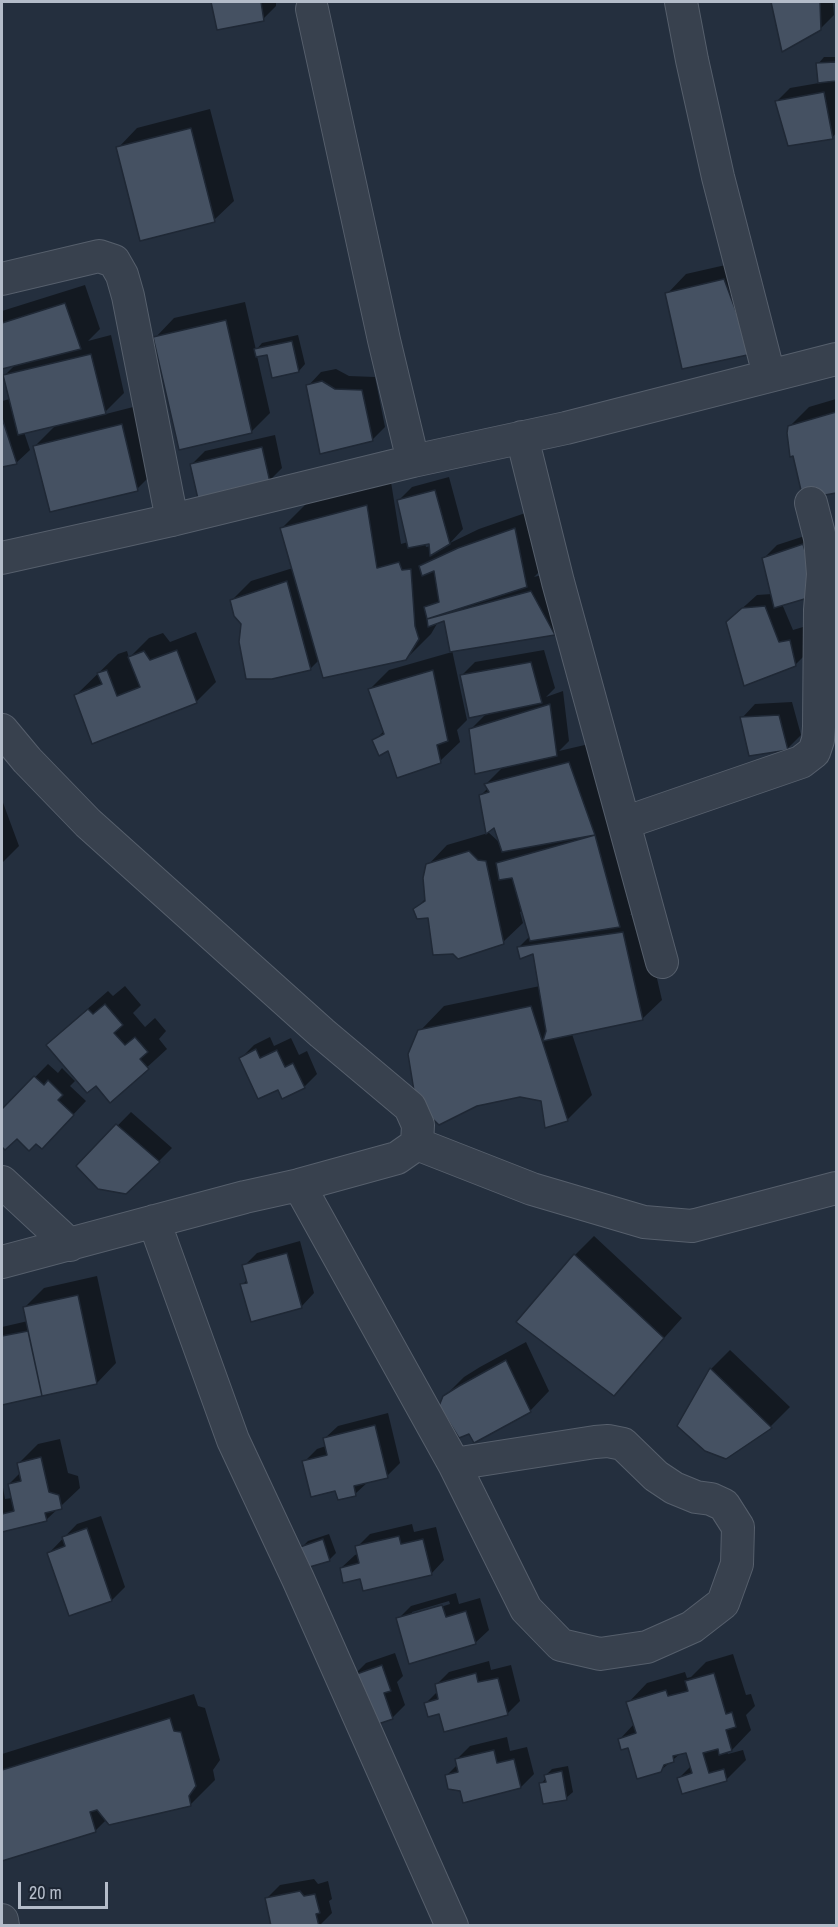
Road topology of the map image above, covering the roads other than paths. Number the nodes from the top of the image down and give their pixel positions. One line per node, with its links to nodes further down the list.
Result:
1 (681, 2): 5 (street)
2 (312, 9): 7 (street)
3 (2, 279): 9 (street)
4 (837, 359): 5 (street)
5 (768, 375): 6 (street)
6 (522, 437): 7 (street); 12 (street)
7 (414, 461): 9 (street)
8 (812, 503): 12 (street)
9 (172, 520): 10 (street)
10 (2, 558)
11 (2, 730): 14 (street)
12 (624, 824): 13 (street)
13 (662, 962)
14 (417, 1144): 16 (street); 17 (street)
15 (2, 1182): 19 (street)
16 (299, 1185): 18 (street); 21 (street)
17 (837, 1188)
18 (154, 1221): 19 (street); 24 (street)
19 (70, 1245): 20 (street)
20 (2, 1262)
21 (454, 1464): 21 (street)
22 (2, 1920): 23 (street)
23 (3, 1926)
24 (452, 1926)

